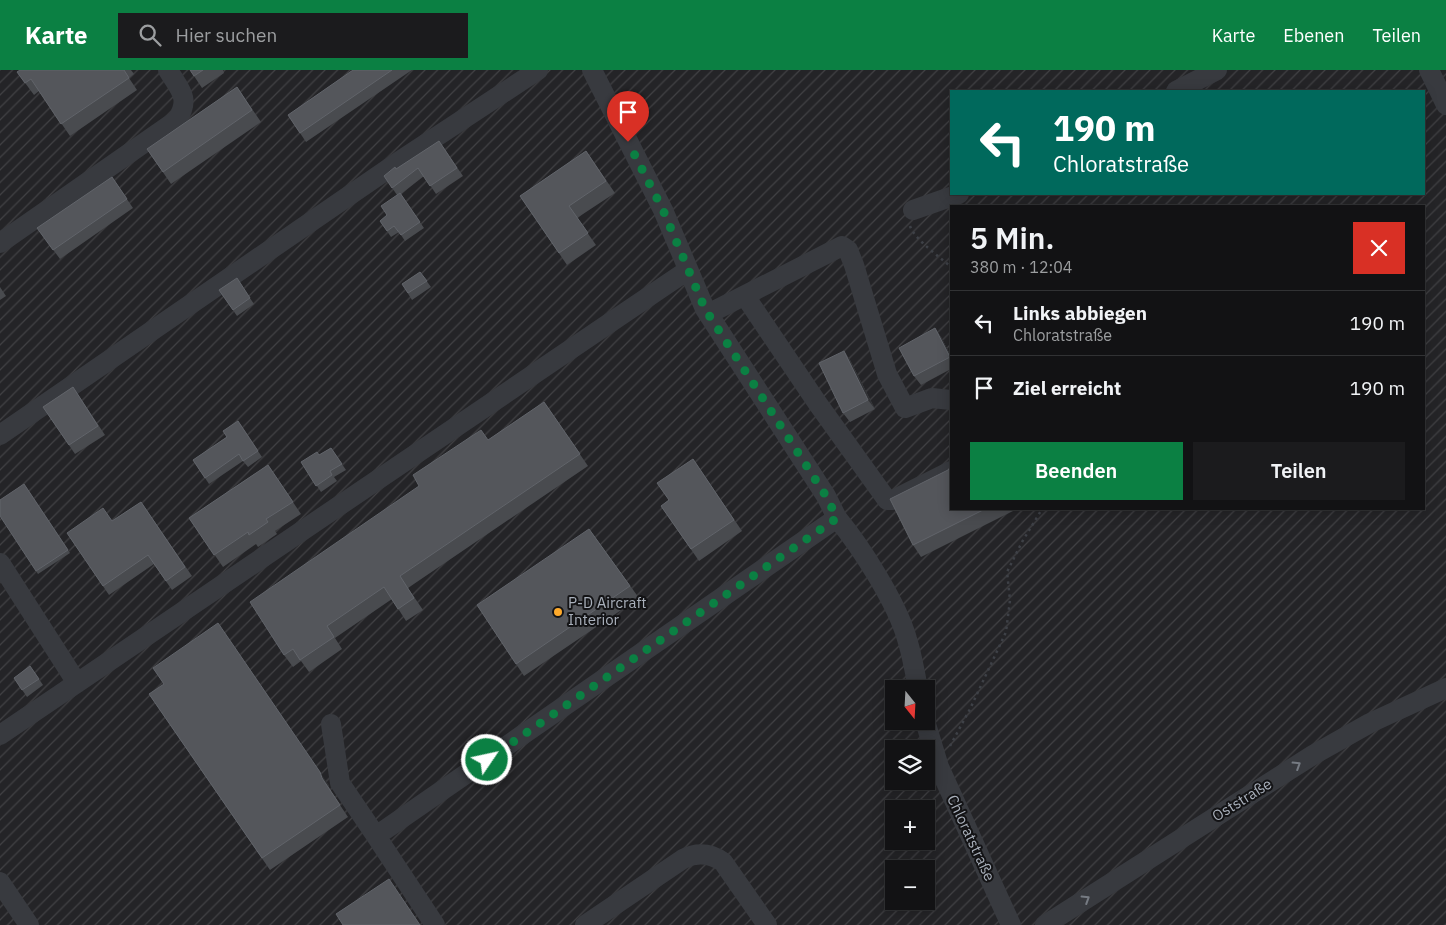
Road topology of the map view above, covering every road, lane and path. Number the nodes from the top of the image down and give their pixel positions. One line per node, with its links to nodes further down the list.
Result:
1 (168, 70): 10 (street)
2 (538, 70): 16 (street)
3 (592, 70): 12 (street)
4 (1217, 70): 6 (street)
5 (1429, 70): 7 (street)
6 (1178, 90)
7 (1446, 106)
8 (956, 195): 9 (street)
9 (913, 210): 11 (path)
10 (0, 243)
11 (950, 266)
12 (688, 270): 14 (street); 22 (street)
13 (745, 296): 14 (street); 15 (street); 17 (street)
14 (708, 314): 19 (street)
15 (950, 400)
16 (0, 435)
17 (950, 472)
18 (1041, 510): 27 (path)
19 (837, 518): 21 (street); 28 (street)
20 (0, 564): 22 (street)
21 (916, 680)
22 (77, 683): 26 (street)
23 (1446, 688): 35 (street, Oststraße, one-way to 23)
24 (331, 724): 28 (street)
25 (928, 730): 27 (street, Chloratstraße)
26 (0, 735)
27 (939, 767): 34 (street, Chloratstraße)
28 (376, 836): 31 (street)
29 (1, 886): 30 (street)
30 (29, 925)
31 (435, 925)
32 (585, 925): 33 (street)
33 (767, 925)
34 (1011, 925)
35 (1045, 925)

